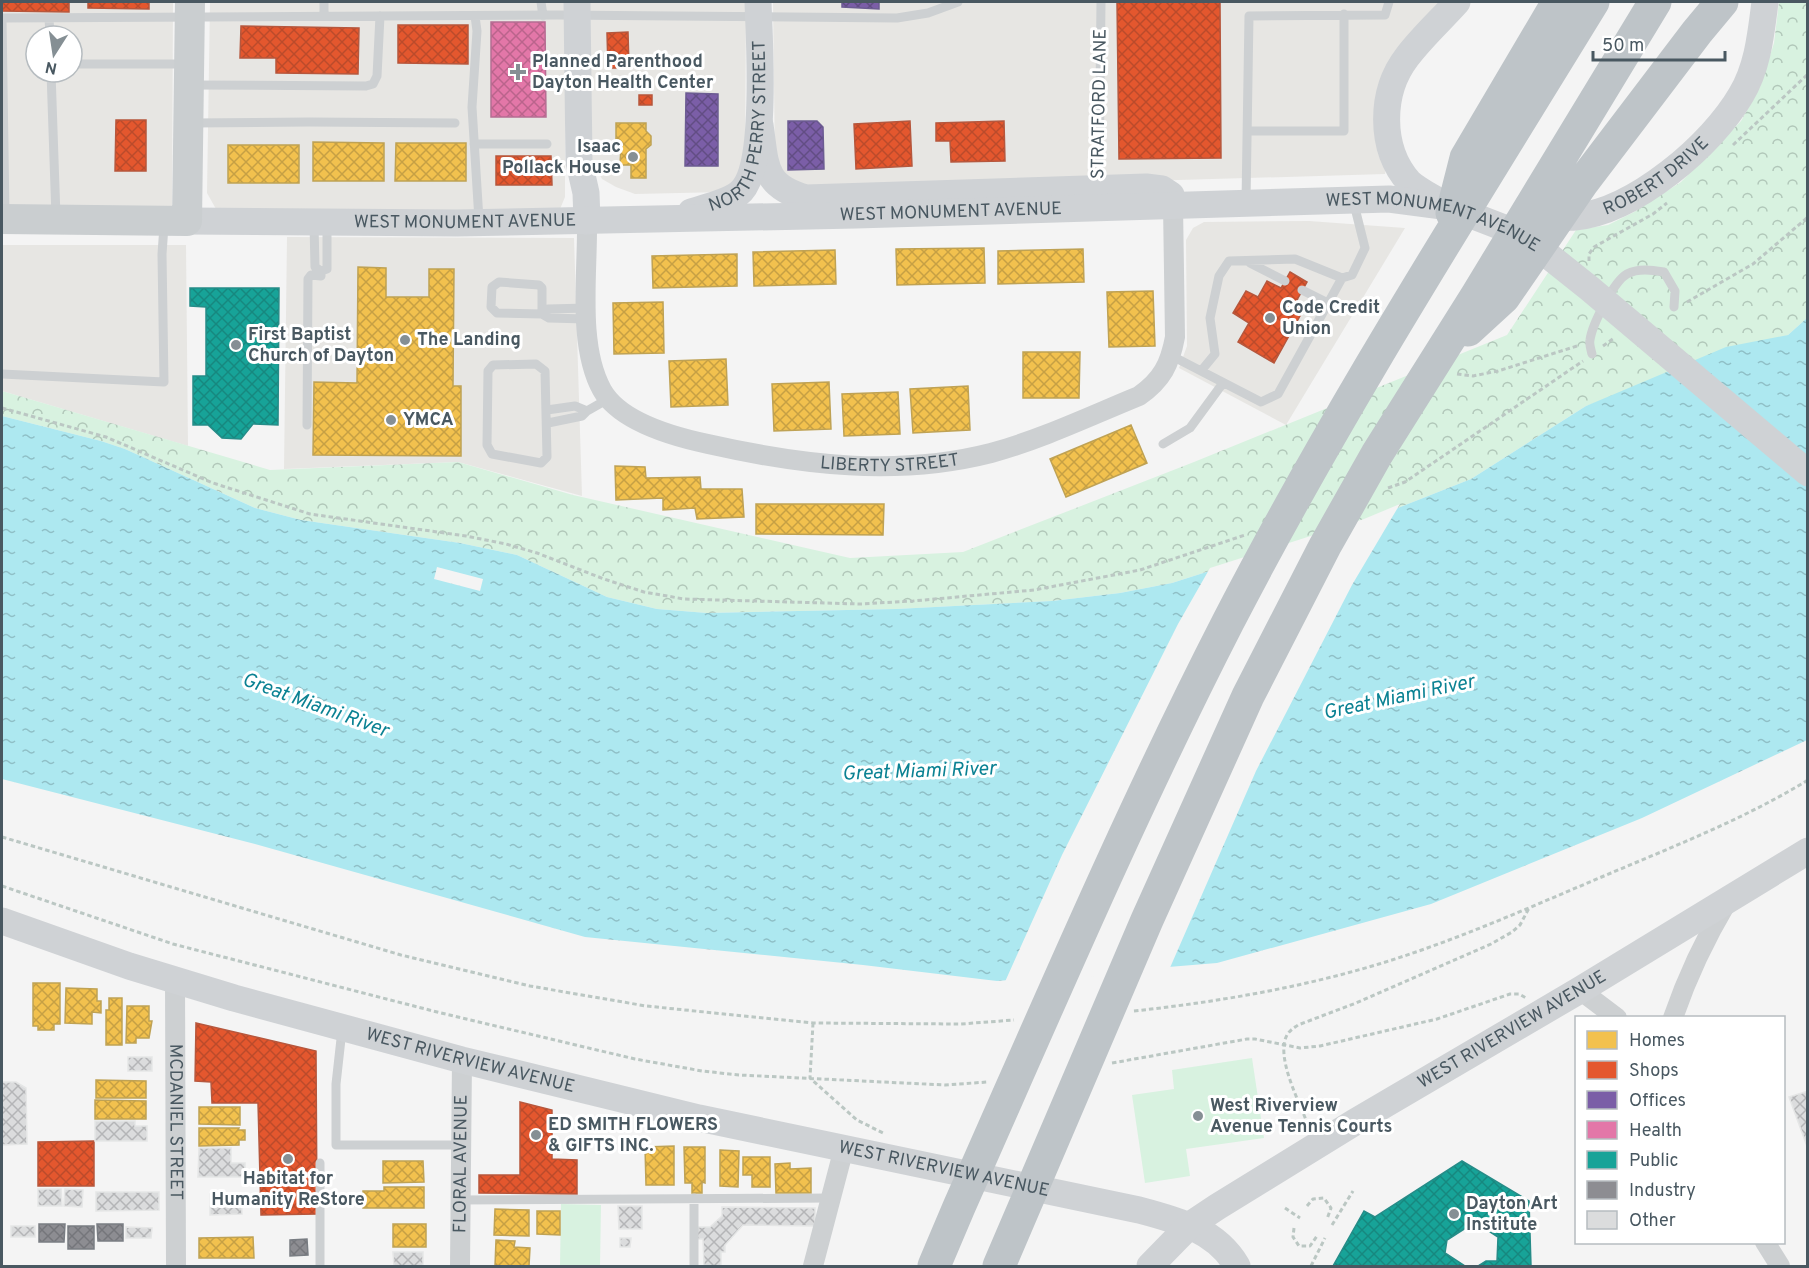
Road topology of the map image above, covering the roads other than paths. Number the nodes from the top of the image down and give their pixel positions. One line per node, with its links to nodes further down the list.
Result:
1 (324, 2): 18 (lane)
2 (541, 2): 17 (lane)
3 (958, 2): 14 (lane)
4 (1101, 2): 33 (lane, STRATFORD LANE)
5 (1457, 2): 37 (main road)
6 (1558, 2): 32 (highway)
7 (1593, 2): 32 (highway)
8 (1654, 2): 56 (highway)
9 (1722, 2): 56 (highway)
10 (1765, 2): 37 (main road, ROBERT DRIVE)
11 (1385, 4): 15 (lane)
12 (577, 8): 14 (lane); 17 (lane); 41 (main road)
13 (190, 9): 18 (lane); 21 (lane); 24 (main road)
14 (759, 9): 28 (main road, NORTH PERRY STREET)
15 (1344, 14): 29 (lane); 29 (lane)
16 (475, 15): 17 (lane); 19 (lane); 30 (lane)
17 (543, 15)
18 (324, 16): 19 (lane)
19 (380, 16): 24 (lane)
20 (3, 18): 21 (lane); 38 (lane)
21 (49, 18): 22 (lane)
22 (49, 24)
23 (84, 65): 24 (lane)
24 (190, 75): 26 (main road)
25 (51, 84): 40 (lane)
26 (190, 123): 27 (lane); 42 (main road)
27 (454, 123)
28 (760, 125): 33 (main road); 39 (main road, NORTH PERRY STREET)
29 (1247, 131): 35 (lane)
30 (474, 144): 31 (lane); 44 (lane)
31 (547, 144)
32 (1480, 161): 84 (highway)
33 (1100, 198): 36 (main road, WEST MONUMENT AVENUE); 39 (main road, WEST MONUMENT AVENUE)
34 (1353, 199): 35 (main road, WEST MONUMENT AVENUE); 37 (main road, WEST MONUMENT AVENUE); 47 (lane)
35 (1246, 203): 36 (main road, WEST MONUMENT AVENUE)
36 (1173, 205): 55 (street)
37 (1450, 207): 66 (main road, WEST MONUMENT AVENUE)
38 (3, 219): 40 (main road, WEST MONUMENT AVENUE)
39 (673, 219): 41 (main road, WEST MONUMENT AVENUE)
40 (56, 220): 42 (main road, WEST MONUMENT AVENUE)
41 (587, 220): 44 (main road, WEST MONUMENT AVENUE); 53 (street)
42 (176, 221): 43 (main road, WEST MONUMENT AVENUE); 58 (lane)
43 (321, 222): 44 (main road, WEST MONUMENT AVENUE); 46 (lane); 46 (lane)
44 (479, 223)
45 (1248, 262): 47 (lane); 48 (lane); 57 (lane)
46 (321, 271): 64 (lane)
47 (1342, 278): 50 (lane)
48 (1285, 281)
49 (1302, 290): 50 (lane)
50 (1328, 303): 59 (lane)
51 (1674, 307): 54 (lane)
52 (543, 314): 52 (lane); 53 (lane)
53 (587, 314): 60 (street)
54 (1592, 354)
55 (1172, 356): 57 (lane); 60 (street, LIBERTY STREET)
56 (1448, 364): 90 (highway)
57 (1201, 371): 59 (lane)
58 (2, 374)
59 (1223, 383): 65 (lane)
60 (609, 400): 62 (lane)
61 (547, 410): 62 (lane); 63 (lane); 63 (lane)
62 (587, 411): 63 (lane)
63 (548, 423)
64 (307, 425)
65 (1164, 444)
66 (1808, 472)
67 (1808, 851): 68 (main road, WEST RIVERVIEW AVENUE)
68 (1730, 897): 71 (main road, WEST RIVERVIEW AVENUE); 73 (street)
69 (2, 921): 70 (main road, WEST RIVERVIEW AVENUE)
70 (175, 980): 74 (main road, WEST RIVERVIEW AVENUE); 85 (street, MCDANIEL STREET)
71 (1580, 990): 72 (street); 82 (main road, WEST RIVERVIEW AVENUE)
72 (1616, 1016)
73 (1674, 1016)
74 (343, 1028): 75 (main road, WEST RIVERVIEW AVENUE); 76 (lane)
75 (462, 1060): 76 (street, FLORAL AVENUE); 77 (main road, WEST RIVERVIEW AVENUE)
76 (460, 1145): 81 (street, FLORAL AVENUE)
77 (844, 1148): 80 (street); 82 (main road, WEST RIVERVIEW AVENUE)
78 (320, 1163): 86 (lane)
79 (694, 1198): 80 (lane); 81 (lane); 88 (lane)
80 (832, 1198): 89 (street)
81 (459, 1200): 87 (street, FLORAL AVENUE)
82 (1190, 1225): 91 (main road); 92 (main road)
83 (1766, 1244): 93 (street)
84 (935, 1259)
85 (176, 1266)
86 (320, 1266)
87 (460, 1266)
88 (694, 1266)
89 (813, 1266)
90 (999, 1266)
91 (1150, 1266)
92 (1237, 1266)
93 (1780, 1266)

